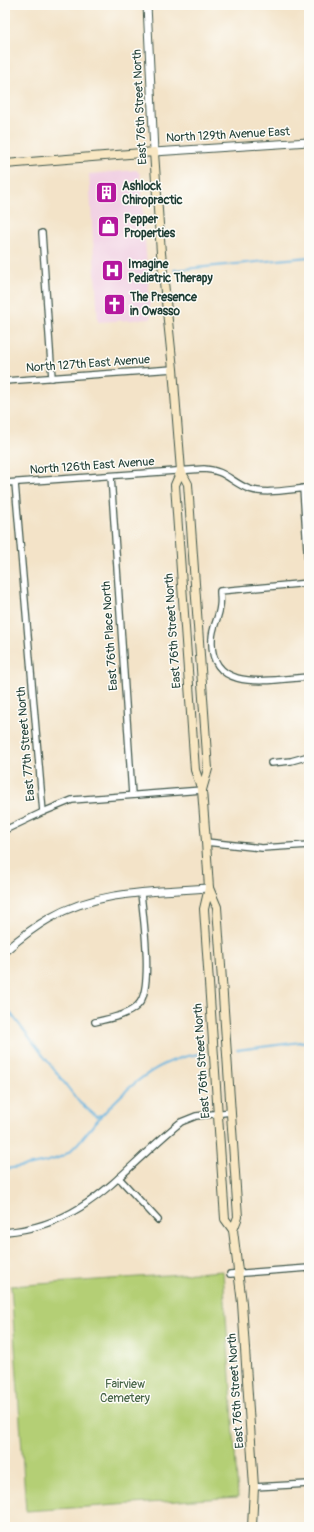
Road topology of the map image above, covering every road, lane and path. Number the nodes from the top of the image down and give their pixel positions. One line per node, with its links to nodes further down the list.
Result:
1 (147, 5): 3 (street, East 76th Street North)
2 (309, 142): 3 (street, North 129th Avenue East)
3 (154, 152): 4 (main road, North 129th Avenue East); 6 (main road, East 76th Street North)
4 (5, 164)
5 (42, 233): 7 (street)
6 (173, 369): 7 (street, North 127th East Avenue); 9 (main road, East 76th Street North)
7 (52, 378): 8 (street, North 127th East Avenue)
8 (5, 381)
9 (181, 471): 10 (street, North 126th East Avenue); 13 (street); 18 (main road, East 76th Street North); 18 (main road, East 76th Street North)
10 (111, 476): 11 (street, North 126th East Avenue); 19 (street, East 76th Place North)
11 (15, 482): 12 (street, North 126th East Avenue); 20 (street, East 77th Street North)
12 (5, 483)
13 (306, 488): 14 (street)
14 (309, 582): 15 (street)
15 (309, 677)
16 (309, 756): 17 (street)
17 (272, 763)
18 (202, 790): 19 (street); 22 (main road, East 76th Street North)
19 (132, 795): 20 (street)
20 (43, 812): 21 (street)
21 (5, 830)
22 (206, 842): 23 (street); 24 (main road, East 76th Street North)
23 (309, 845)
24 (209, 888): 25 (street); 28 (main road, East 76th Street North); 29 (main road, East 76th Street North)
25 (141, 893): 26 (street); 27 (street)
26 (5, 951)
27 (95, 1022)
28 (231, 1112): 29 (street); 32 (main road, East 76th Street North)
29 (218, 1113): 30 (street); 32 (main road, East 76th Street North)
30 (119, 1178): 31 (street); 33 (street)
31 (158, 1220)
32 (233, 1230): 35 (main road, East 76th Street North)
33 (5, 1232)
34 (309, 1268): 35 (street)
35 (234, 1273): 37 (main road, East 76th Street North)
36 (309, 1484): 37 (street)
37 (254, 1487): 38 (main road, East 76th Street North)
38 (252, 1527)

